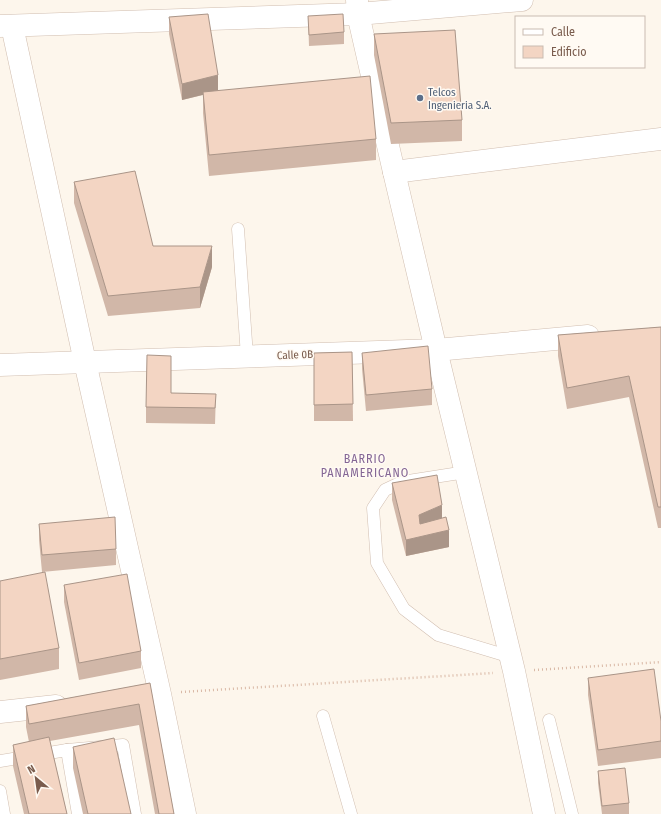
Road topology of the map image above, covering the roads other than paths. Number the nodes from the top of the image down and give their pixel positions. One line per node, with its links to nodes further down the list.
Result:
1 (522, 0): 2 (street)
2 (358, 7): 3 (street); 5 (street)
3 (6, 26): 10 (street)
4 (661, 139): 5 (street)
5 (394, 172): 8 (street)
6 (238, 229): 9 (lane)
7 (607, 334): 8 (street, Calle 0B)
8 (436, 350): 9 (street, Calle 0B); 12 (street)
9 (247, 356): 10 (street, Calle 0B)
10 (85, 362): 11 (street, Calle 0B); 14 (street)
11 (0, 366)
12 (466, 472): 13 (street); 13 (lane)
13 (512, 664): 28 (street)
14 (160, 694): 15 (street); 26 (street)
15 (138, 696)
16 (76, 703): 17 (street)
17 (0, 712)
18 (324, 716): 27 (lane)
19 (549, 720): 29 (lane)
20 (66, 750): 21 (lane); 24 (lane); 25 (lane)
21 (0, 761)
22 (0, 791): 23 (lane)
23 (4, 814)
24 (78, 814)
25 (135, 814)
26 (184, 814)
27 (351, 814)
28 (544, 814)
29 (572, 814)

